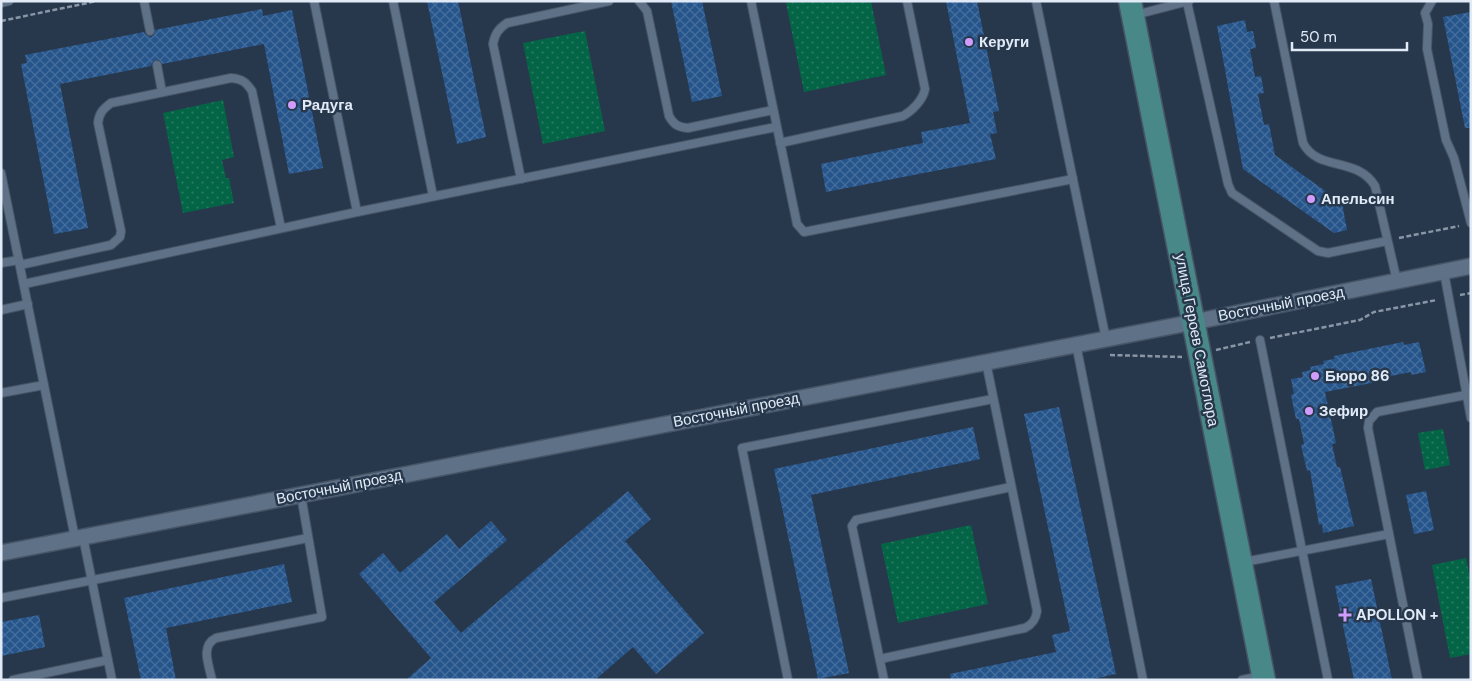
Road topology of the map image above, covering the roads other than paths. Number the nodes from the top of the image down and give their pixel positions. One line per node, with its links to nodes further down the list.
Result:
1 (9, 1): 13 (lane)
2 (144, 1): 16 (lane)
3 (314, 1): 28 (lane)
4 (393, 1): 27 (lane)
5 (609, 1): 14 (lane)
6 (639, 1): 19 (lane)
7 (751, 1): 19 (lane)
8 (907, 1): 21 (lane)
9 (1036, 1): 24 (lane)
10 (1274, 1): 31 (lane)
11 (1432, 1): 26 (lane)
12 (1188, 2): 15 (lane); 31 (lane)
13 (1, 3)
14 (575, 5): 23 (lane)
15 (1131, 8): 40 (main road, улица Героев Самотлора)
16 (150, 31)
17 (157, 65): 18 (lane)
18 (162, 92): 30 (lane); 32 (lane)
19 (773, 110): 20 (lane)
20 (776, 127): 21 (lane); 23 (lane)
21 (780, 143): 24 (lane)
22 (1, 173): 32 (lane)
23 (521, 178): 27 (lane)
24 (1073, 179): 41 (lane)
25 (1471, 186): 26 (lane)
26 (1462, 188): 29 (lane)
27 (433, 196): 28 (lane)
28 (357, 212): 30 (lane)
29 (1471, 223)
30 (281, 228): 37 (lane)
31 (1388, 241): 36 (lane)
32 (20, 262): 33 (lane); 37 (lane)
33 (1, 263)
34 (1471, 266): 35 (street, Восточный проезд)
35 (1444, 272): 36 (street, Восточный проезд); 47 (lane)
36 (1397, 281): 40 (street, Восточный проезд)
37 (24, 284): 38 (lane)
38 (28, 304): 39 (lane); 45 (lane)
39 (1, 310)
40 (1194, 322): 41 (street, Восточный проезд); 57 (main road, улица Героев Самотлора)
41 (1106, 338): 43 (street, Восточный проезд)
42 (1260, 340): 55 (lane)
43 (1076, 344): 44 (street, Восточный проезд); 68 (lane)
44 (986, 362): 48 (lane); 51 (street, Восточный проезд)
45 (44, 385): 46 (lane); 53 (lane)
46 (1, 393)
47 (1466, 394): 49 (lane); 52 (lane)
48 (993, 399): 50 (lane); 66 (lane)
49 (1471, 418)
50 (1011, 487): 60 (lane); 60 (lane)
51 (301, 495): 53 (street, Восточный проезд); 54 (lane)
52 (1389, 534): 55 (lane); 70 (lane)
53 (79, 538): 56 (street, Восточный проезд); 58 (lane)
54 (308, 538): 58 (lane); 65 (lane)
55 (1302, 551): 57 (lane); 69 (lane)
56 (1, 553)
57 (1241, 563): 62 (main road, улица Героев Самотлора)
58 (92, 580): 59 (lane); 61 (lane)
59 (1, 598)
60 (880, 659): 67 (lane)
61 (108, 660): 63 (lane); 64 (lane)
62 (1256, 678)
63 (12, 680)
64 (112, 680)
65 (212, 680)
66 (788, 680)
67 (884, 680)
68 (1143, 680)
69 (1328, 680)
70 (1418, 680)

